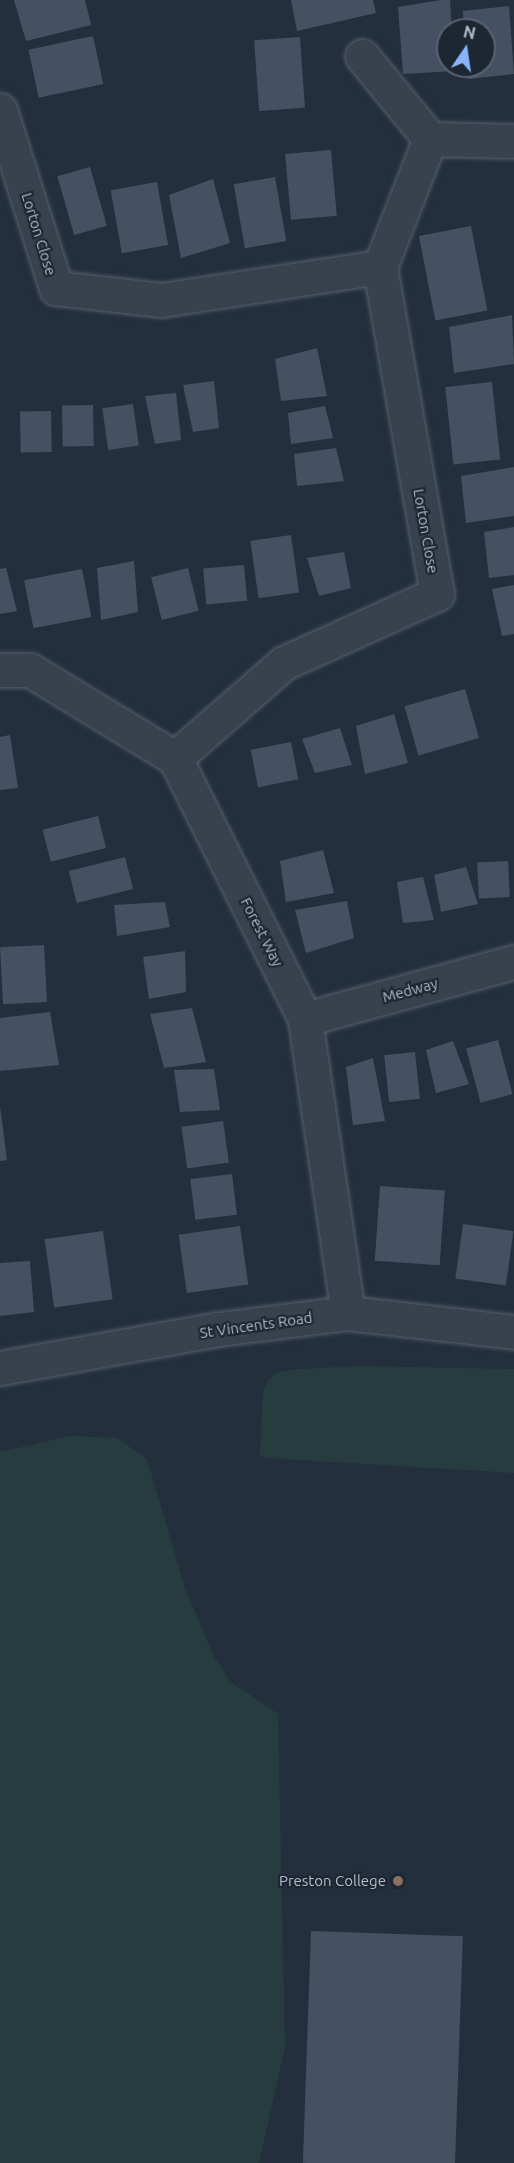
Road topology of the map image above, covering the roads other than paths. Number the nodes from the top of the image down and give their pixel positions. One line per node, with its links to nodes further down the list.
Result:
1 (362, 56): 3 (street)
2 (0, 110): 5 (street, Lorton Close)
3 (430, 139): 4 (street); 5 (street)
4 (514, 141)
5 (380, 267): 7 (street, Lorton Close)
6 (0, 670): 7 (street)
7 (175, 758): 9 (street, Forest Way)
8 (514, 962): 9 (street, Medway)
9 (306, 1019): 10 (street, Forest Way)
10 (348, 1313): 11 (street, St Vincents Road); 12 (street, St Vincents Road)
11 (514, 1332)
12 (0, 1368)

